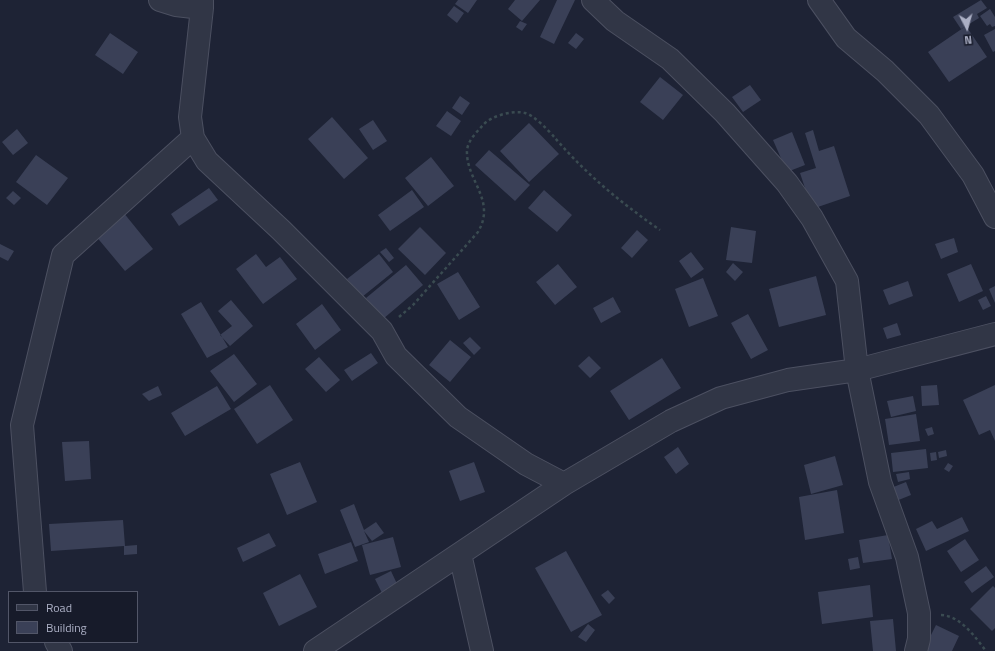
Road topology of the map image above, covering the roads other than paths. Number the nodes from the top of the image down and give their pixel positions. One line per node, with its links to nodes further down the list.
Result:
1 (160, 0): 4 (street)
2 (593, 0): 8 (street)
3 (819, 0): 6 (street)
4 (202, 4): 5 (street)
5 (193, 138): 9 (street); 11 (street)
6 (995, 217)
7 (995, 334): 8 (street)
8 (857, 370): 9 (street); 14 (street)
9 (564, 484): 10 (street)
10 (460, 554): 12 (street); 13 (street)
11 (35, 591)
12 (315, 651)
13 (482, 651)
14 (916, 651)

